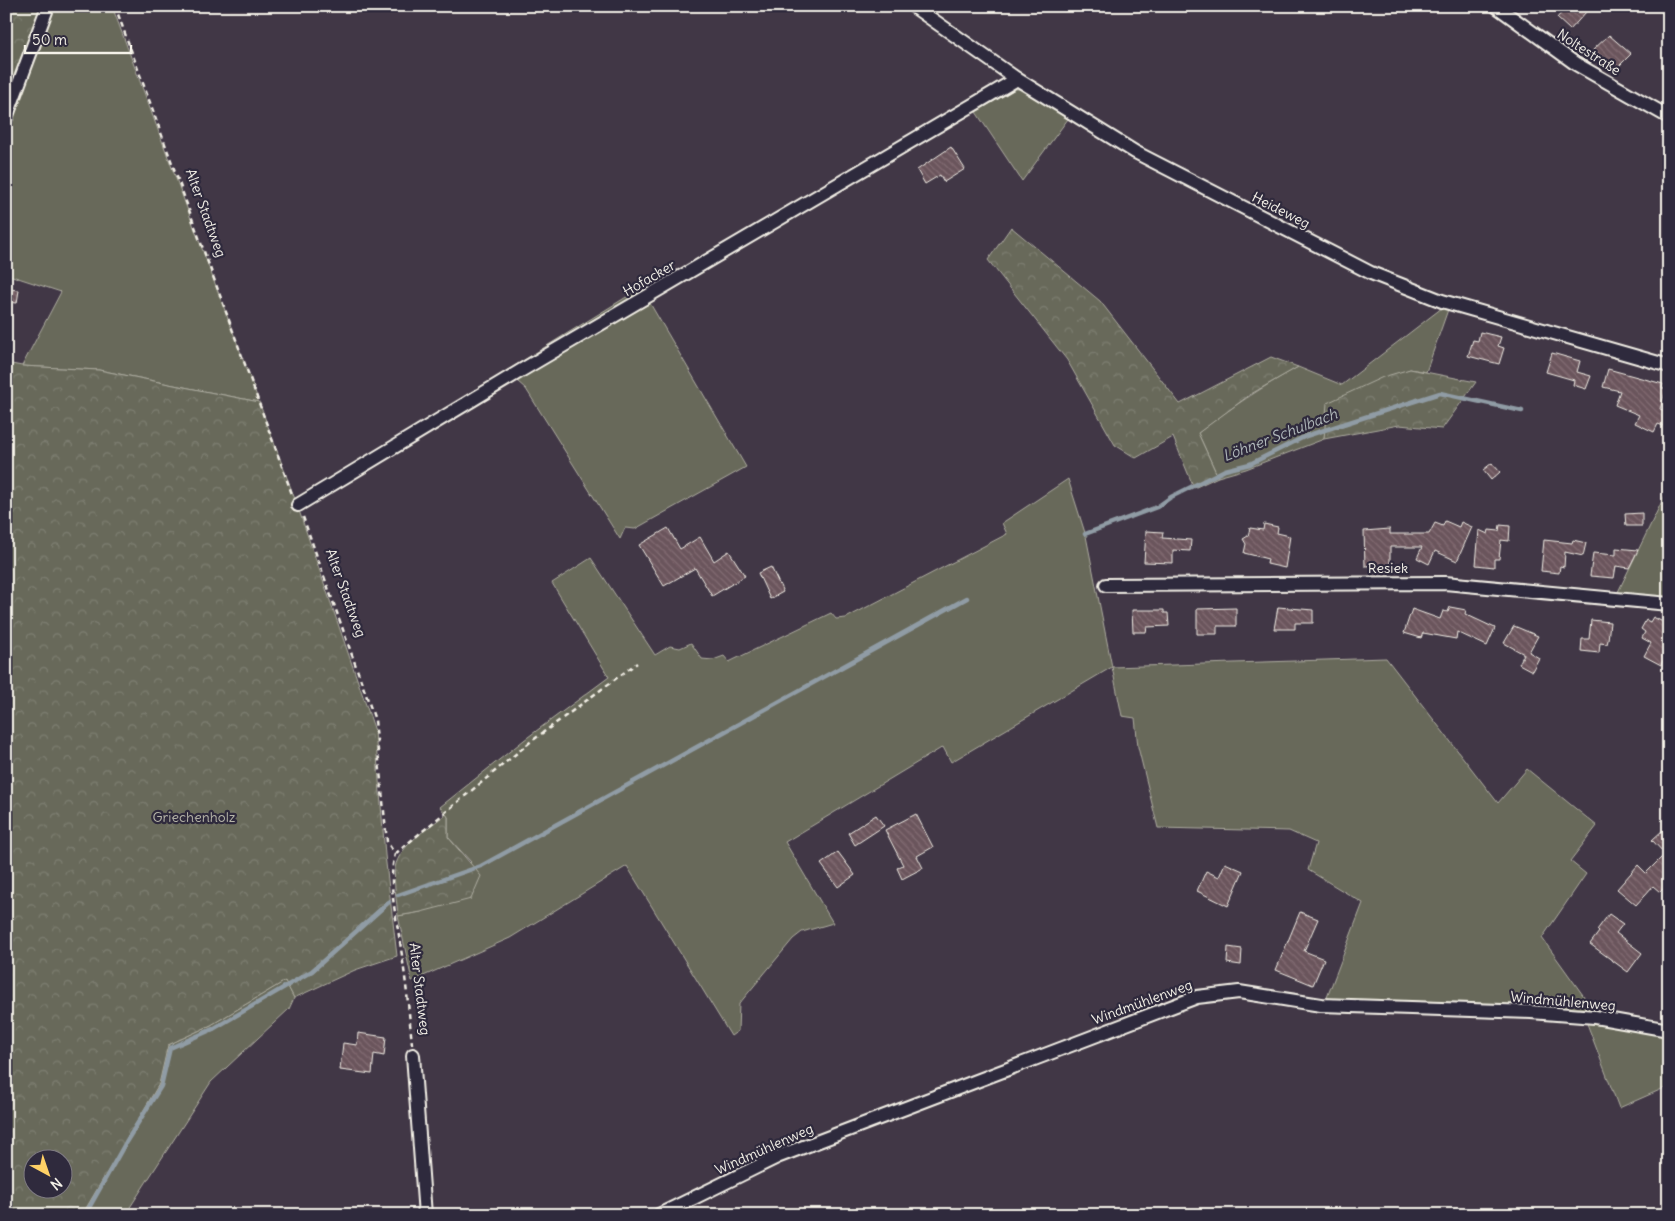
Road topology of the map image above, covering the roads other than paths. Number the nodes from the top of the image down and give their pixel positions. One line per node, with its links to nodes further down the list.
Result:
1 (48, 6): 6 (street)
2 (913, 6): 4 (street, Heideweg)
3 (1496, 6): 5 (street, Noltestraße)
4 (1017, 79): 7 (street, Heideweg); 8 (street, Hofacker)
5 (1669, 117)
6 (6, 118)
7 (1669, 366)
8 (298, 505)
9 (1106, 585): 10 (street, Resiek)
10 (1669, 604)
11 (1669, 1030): 14 (street, Windmühlenweg)
12 (413, 1054): 13 (street, Alter Stadtweg)
13 (425, 1215)
14 (659, 1215)

